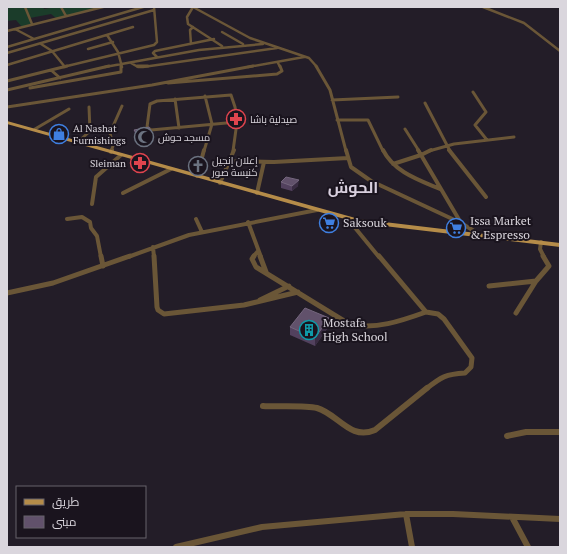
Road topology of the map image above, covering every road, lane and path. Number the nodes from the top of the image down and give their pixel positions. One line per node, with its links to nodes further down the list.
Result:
1 (26, 7): 10 (street)
2 (61, 7): 9 (street)
3 (103, 7): 7 (street)
4 (144, 7): 17 (street)
5 (193, 7): 12 (street); 22 (street)
6 (483, 7): 30 (street)
7 (98, 8): 9 (street)
8 (154, 9): 20 (street); 32 (street)
9 (66, 16): 10 (street)
10 (32, 24): 13 (street)
11 (132, 27): 16 (street)
12 (193, 27): 18 (street); 21 (street)
13 (15, 29): 14 (street); 17 (street)
14 (7, 31)
15 (222, 32): 23 (street)
16 (106, 35): 19 (street); 29 (street)
17 (34, 39): 25 (street)
18 (214, 39): 21 (street); 24 (street)
19 (113, 42): 28 (street); 32 (street)
20 (41, 44): 29 (street); 31 (street)
21 (191, 44): 35 (street)
22 (267, 44): 23 (street); 27 (street)
23 (243, 45): 24 (street)
24 (222, 46): 26 (street)
25 (7, 47)
26 (214, 47): 33 (street); 35 (street)
27 (278, 48): 33 (street); 34 (street)
28 (88, 49)
29 (52, 51): 38 (street); 40 (street)
30 (560, 51)
31 (7, 54)
32 (117, 54): 39 (street); 40 (street)
33 (218, 56): 36 (street)
34 (304, 57): 37 (street); 55 (street)
35 (157, 58): 36 (street)
36 (131, 63): 39 (street)
37 (278, 63): 41 (street); 43 (street)
38 (7, 65)
39 (122, 65): 44 (street); 49 (street)
40 (65, 67): 42 (street)
41 (235, 69): 43 (street); 45 (street)
42 (51, 70): 44 (street); 46 (street)
43 (245, 77): 47 (street)
44 (60, 78): 49 (street)
45 (170, 80): 47 (street); 48 (street)
46 (7, 81)
47 (175, 82): 48 (street)
48 (152, 84): 58 (street)
49 (31, 86): 50 (street)
50 (7, 91)
51 (473, 92): 69 (street)
52 (205, 96): 54 (street); 63 (street); 64 (street)
53 (398, 97): 55 (street)
54 (175, 99): 65 (street); 65 (street)
55 (332, 100): 61 (street)
56 (424, 104): 71 (street)
57 (122, 106): 72 (street)
58 (7, 107)
59 (89, 107): 70 (street)
60 (69, 109): 66 (street)
61 (337, 120): 75 (street); 78 (street)
62 (7, 122): 66 (main road)
63 (238, 122): 64 (street); 76 (street)
64 (212, 124): 65 (street); 80 (street)
65 (179, 128)
66 (35, 129): 70 (main road)
67 (405, 130): 74 (street)
68 (514, 137): 69 (street)
69 (487, 140): 71 (street)
70 (78, 142): 72 (main road)
71 (446, 146): 74 (street); 85 (street)
72 (111, 152): 73 (main road)
73 (121, 155): 79 (main road); 86 (street)
74 (421, 155): 78 (street); 82 (street)
75 (348, 158): 77 (street); 92 (street)
76 (231, 161): 77 (street); 81 (street)
77 (264, 162): 84 (street)
78 (393, 164): 82 (street)
79 (171, 169): 80 (main road); 83 (street)
80 (197, 176): 81 (main road)
81 (220, 183): 84 (main road)
82 (441, 190): 92 (street)
83 (122, 193)
84 (257, 193): 87 (main road)
85 (486, 197)
86 (92, 204)
87 (317, 210): 89 (main road); 91 (street)
88 (67, 218): 99 (street)
89 (347, 218): 94 (main road); 107 (street)
90 (196, 219): 93 (street)
91 (248, 222): 93 (street); 98 (street)
92 (461, 223): 94 (street)
93 (202, 232): 97 (street)
94 (479, 234): 95 (main road)
95 (541, 242): 96 (main road); 101 (street)
96 (560, 245)
97 (154, 247): 99 (street); 106 (street)
98 (258, 251): 100 (street); 100 (street)
99 (103, 266): 105 (street)
100 (266, 272): 102 (street)
101 (536, 281): 103 (street); 108 (street)
102 (289, 286): 104 (street); 106 (street)
103 (489, 286)
104 (298, 292): 106 (street); 107 (street)
105 (7, 293)
106 (259, 301)
107 (426, 312): 109 (street)
108 (516, 313)
109 (263, 406)
110 (560, 432): 111 (street)
111 (507, 436)
112 (406, 514): 113 (street); 115 (street); 116 (street)
113 (512, 517): 114 (street); 117 (street)
114 (560, 519)
115 (176, 547)
116 (412, 547)
117 (528, 547)

